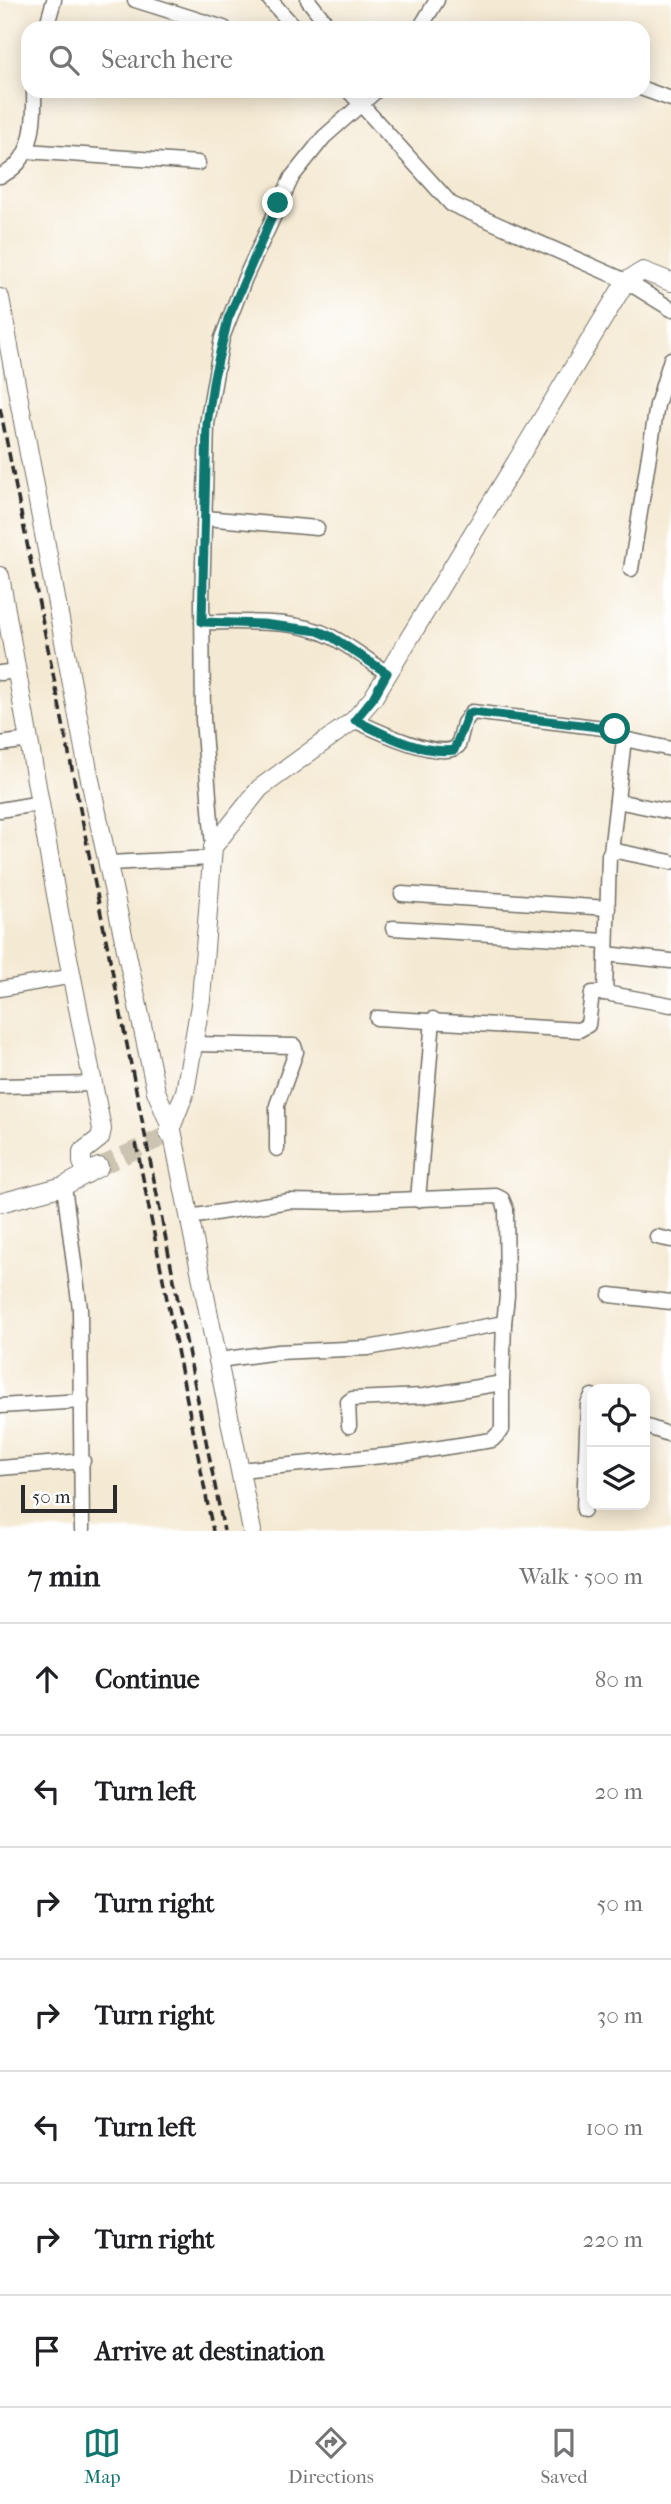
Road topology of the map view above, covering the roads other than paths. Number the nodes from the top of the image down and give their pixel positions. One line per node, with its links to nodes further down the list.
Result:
1 (54, 0): 6 (street)
2 (135, 0): 7 (street)
3 (270, 0): 8 (street)
4 (307, 0): 9 (street)
5 (438, 0): 10 (street)
6 (48, 21)
7 (202, 21)
8 (289, 21)
9 (324, 21)
10 (424, 21)
11 (650, 92): 15 (street)
12 (33, 98): 17 (street)
13 (355, 98): 16 (street)
14 (369, 98): 16 (street)
15 (671, 99)
16 (362, 106): 21 (street); 25 (street)
17 (27, 151): 18 (street); 19 (street)
18 (198, 163)
19 (0, 176)
20 (669, 276): 21 (street)
21 (626, 281): 23 (street); 32 (street)
22 (0, 298): 45 (street)
23 (671, 309)
24 (671, 359): 27 (street)
25 (205, 518): 26 (street); 30 (street)
26 (317, 528)
27 (631, 569)
28 (0, 576): 29 (street)
29 (2, 598): 31 (street)
30 (202, 622): 32 (street); 43 (street)
31 (9, 672): 35 (street)
32 (387, 673): 33 (street)
33 (355, 720): 34 (street); 43 (street)
34 (624, 739): 37 (street); 38 (street)
35 (29, 740): 36 (street); 39 (street)
36 (0, 744)
37 (671, 749)
38 (617, 801): 41 (street); 42 (street)
39 (41, 803): 40 (street); 51 (street)
40 (0, 810)
41 (671, 812)
42 (611, 852): 44 (street); 47 (street)
43 (212, 853): 45 (street); 57 (street)
44 (671, 862)
45 (108, 863): 60 (street)
46 (402, 894): 47 (street)
47 (608, 908): 49 (street)
48 (393, 928): 49 (street)
49 (606, 948): 50 (street); 53 (street)
50 (671, 961)
51 (72, 976): 52 (street); 58 (street)
52 (0, 989)
53 (605, 993): 54 (street); 56 (street)
54 (671, 1005)
55 (377, 1018): 56 (street)
56 (433, 1020): 63 (street)
57 (194, 1044): 60 (street); 61 (street)
58 (94, 1084): 59 (street); 62 (street)
59 (0, 1086)
60 (169, 1133): 65 (street)
61 (277, 1149)
62 (64, 1186): 64 (street); 71 (street)
63 (418, 1200): 65 (street); 68 (street)
64 (0, 1203)
65 (190, 1217): 69 (street)
66 (610, 1295): 67 (street)
67 (671, 1302)
68 (504, 1323): 69 (street); 70 (street)
69 (219, 1360): 79 (street)
70 (502, 1383): 73 (street); 79 (street)
71 (82, 1401): 72 (street); 77 (street)
72 (0, 1406)
73 (349, 1426)
74 (650, 1428): 76 (street)
75 (587, 1430): 80 (street)
76 (671, 1436)
77 (83, 1461): 78 (street); 81 (street)
78 (0, 1468)
79 (240, 1471): 82 (street)
80 (584, 1510)
81 (82, 1531)
82 (252, 1531)

